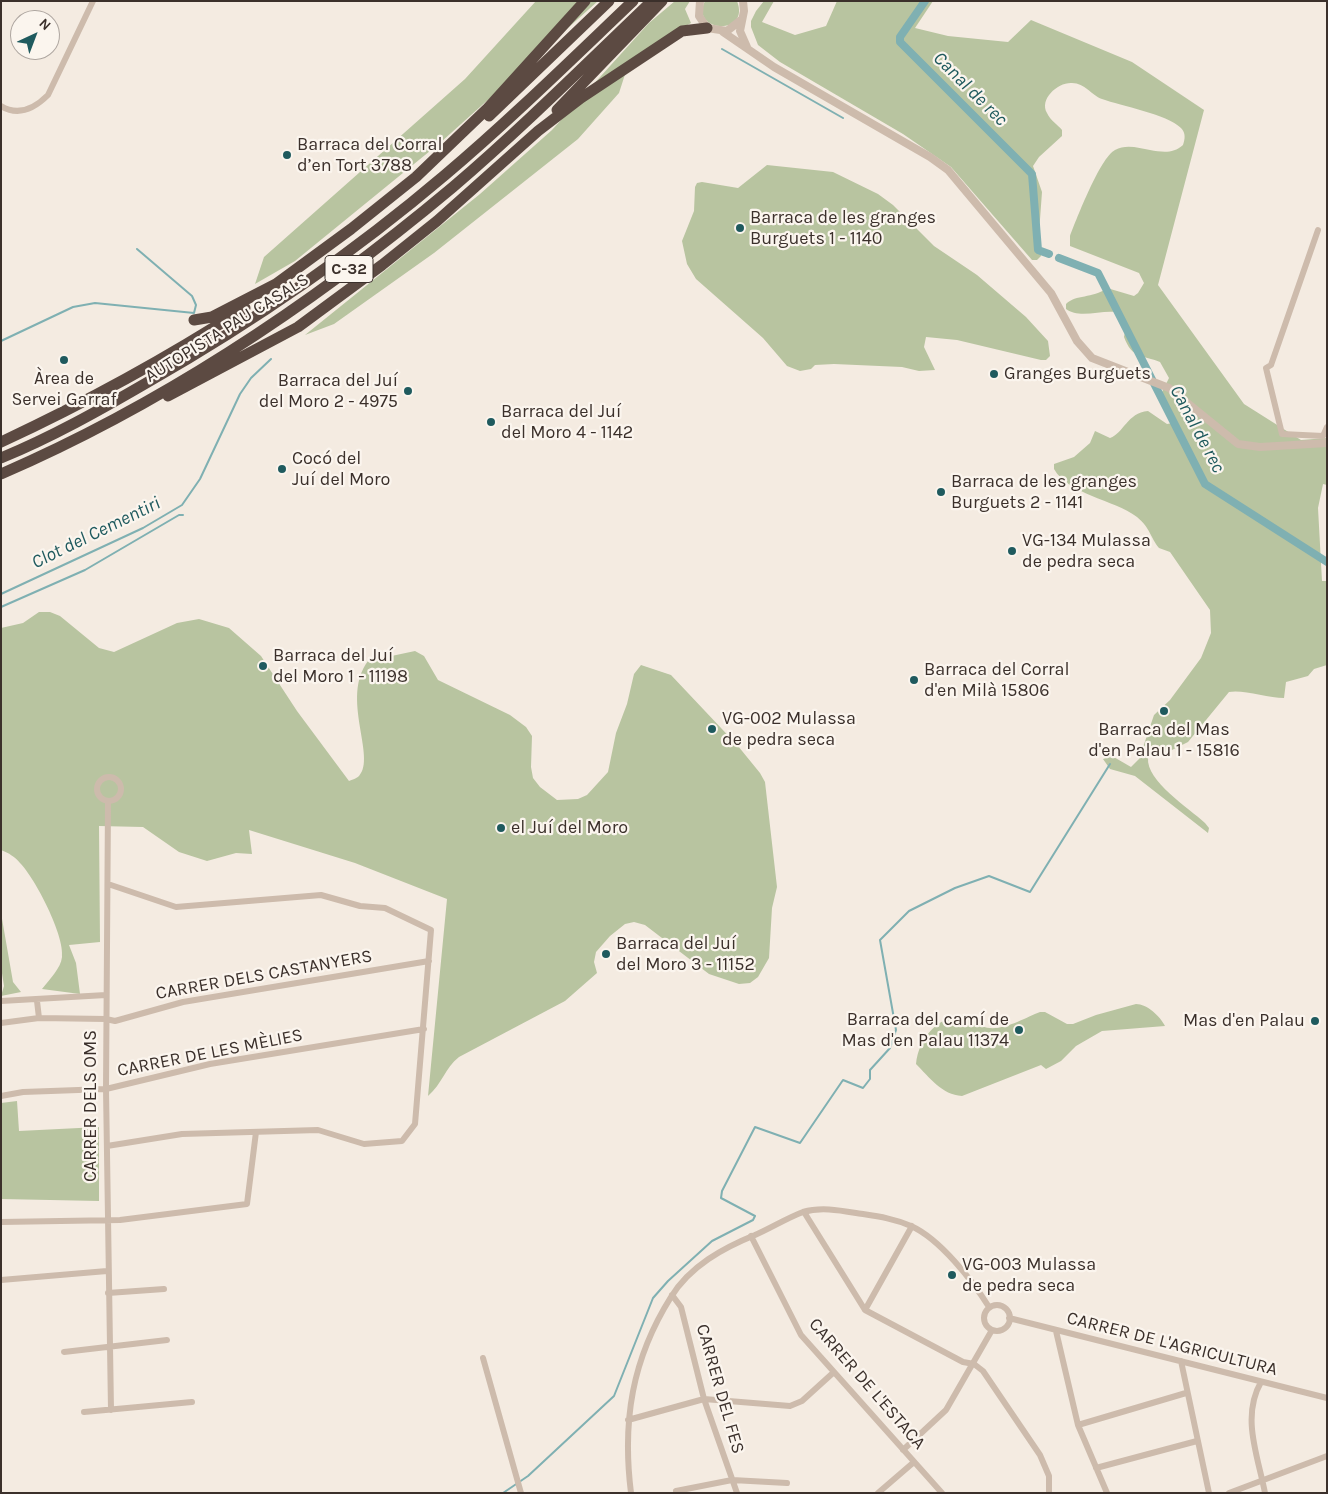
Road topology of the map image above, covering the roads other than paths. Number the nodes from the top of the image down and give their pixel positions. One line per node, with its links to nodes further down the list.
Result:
1 (93, 1): 13 (street)
2 (585, 1): 15 (highway)
3 (609, 1): 15 (highway)
4 (633, 1): 23 (highway, AUTOPISTA PAU CASALS / C-32)
5 (652, 1): 19 (highway, AUTOPISTA PAU CASALS / C-32)
6 (662, 1): 14 (highway)
7 (700, 1): 10 (street)
8 (742, 1): 9 (street)
9 (741, 20): 11 (street); 12 (street)
10 (707, 28): 11 (street); 14 (highway)
11 (723, 32): 12 (street)
12 (747, 47): 21 (street)
13 (1, 106)
14 (538, 131): 19 (highway)
15 (416, 177): 17 (highway)
16 (1318, 230): 21 (street)
17 (276, 284): 18 (highway); 22 (highway)
18 (194, 320)
19 (123, 413): 24 (highway, AUTOPISTA PAU CASALS / C-32)
20 (1327, 427): 21 (street)
21 (1324, 441)
22 (1, 442)
23 (1, 458)
24 (1, 474)
25 (108, 803): 26 (street, CARRER DELS OMS)
26 (108, 884): 27 (street); 28 (street, CARRER DELS OMS)
27 (429, 961): 32 (street, CARRER DELS CASTANYERS); 34 (street)
28 (106, 995): 29 (street); 32 (street, CARRER DELS OMS)
29 (37, 1000): 30 (street); 31 (street)
30 (1, 1001)
31 (39, 1018): 32 (street, CARRER DELS CASTANYERS); 33 (street, CARRER DELS CASTANYERS)
32 (106, 1019): 35 (street, CARRER DELS OMS)
33 (1, 1023)
34 (424, 1029): 35 (street, CARRER DE LES MÈLIES); 37 (street)
35 (106, 1089): 36 (street, CARRER DE LES MÈLIES); 38 (street, CARRER DELS OMS)
36 (1, 1096)
37 (256, 1132): 38 (street); 40 (street)
38 (107, 1146): 40 (street, CARRER DELS OMS)
39 (804, 1212): 42 (street); 43 (street); 50 (street)
40 (106, 1220): 41 (street); 44 (street, CARRER DELS OMS)
41 (1, 1222)
42 (912, 1226): 49 (street); 50 (street)
43 (751, 1236): 48 (street); 60 (street, CARRER DE L'ESTACA)
44 (107, 1271): 45 (street); 47 (street, CARRER DELS OMS)
45 (1, 1280)
46 (164, 1289): 47 (street)
47 (108, 1293): 55 (street, CARRER DELS OMS)
48 (672, 1295): 64 (street, CARRER DEL FES); 68 (street)
49 (989, 1307): 51 (street); 52 (street)
50 (865, 1310): 59 (street)
51 (1010, 1318): 52 (street); 53 (street, CARRER DE L'AGRICULTURA)
52 (992, 1330): 59 (street)
53 (1056, 1331): 58 (street, CARRER DE L'AGRICULTURA); 69 (street)
54 (167, 1340): 55 (street)
55 (110, 1347): 56 (street); 66 (street, CARRER DELS OMS)
56 (64, 1352)
57 (483, 1358): 78 (street)
58 (1181, 1361): 61 (street, CARRER DE L'AGRICULTURA); 62 (street)
59 (974, 1364): 71 (street); 84 (street)
60 (834, 1372): 64 (street); 71 (street, CARRER DE L'ESTACA)
61 (1261, 1382): 63 (street, CARRER DE L'AGRICULTURA); 76 (street)
62 (1186, 1393): 69 (street); 70 (street)
63 (1327, 1398)
64 (704, 1399): 68 (street); 75 (street, CARRER DEL FES)
65 (192, 1402): 66 (street)
66 (111, 1410): 67 (street)
67 (84, 1412)
68 (628, 1420): 79 (street)
69 (1078, 1425): 74 (street)
70 (1196, 1441): 74 (street); 86 (street)
71 (903, 1450): 73 (street, CARRER DE L'ESTACA)
72 (1327, 1456): 76 (street)
73 (914, 1462): 82 (street); 83 (street, CARRER DE L'ESTACA)
74 (1096, 1468): 85 (street)
75 (732, 1480): 77 (street); 80 (street); 81 (street, CARRER DEL FES)
76 (1262, 1480): 87 (street); 88 (street)
77 (787, 1483)
78 (521, 1493)
79 (631, 1493)
80 (676, 1493)
81 (737, 1493)
82 (878, 1493)
83 (942, 1493)
84 (1049, 1493)
85 (1107, 1493)
86 (1209, 1493)
87 (1229, 1493)
88 (1265, 1493)

